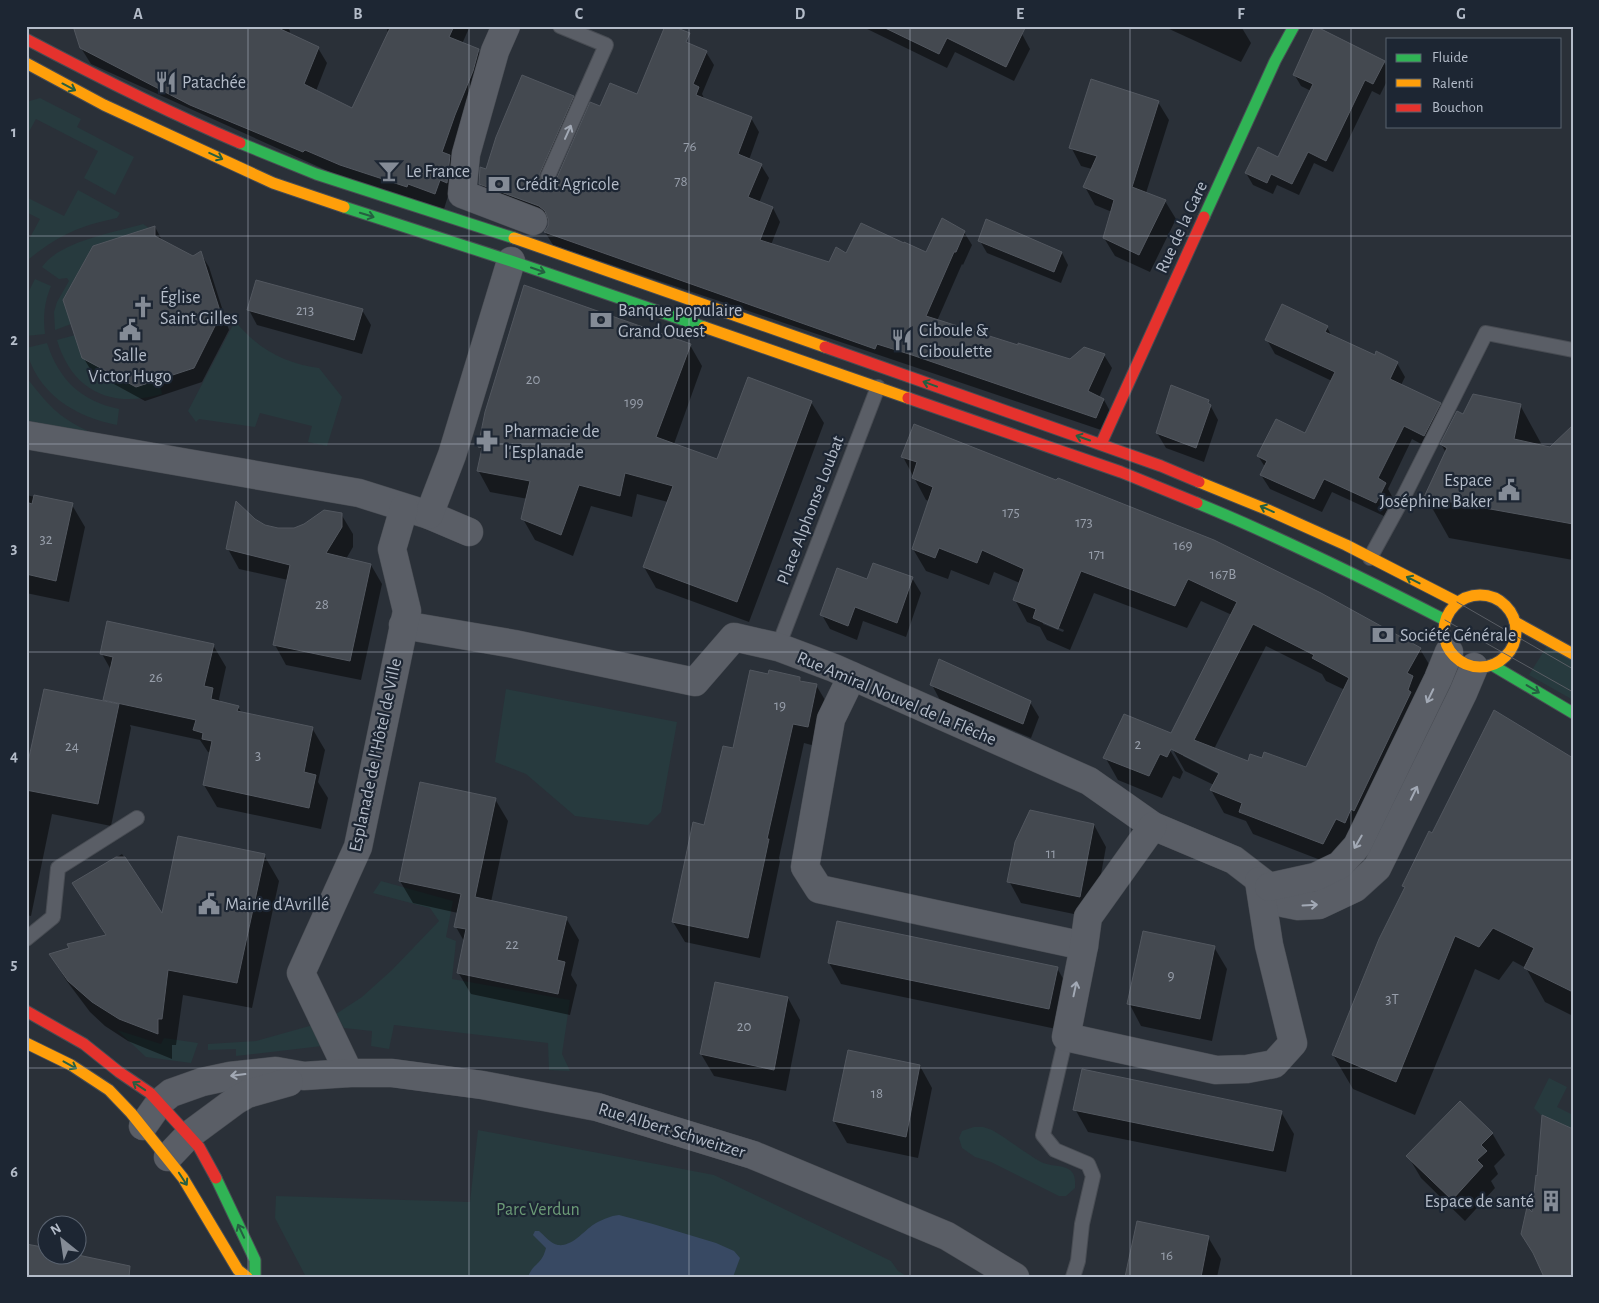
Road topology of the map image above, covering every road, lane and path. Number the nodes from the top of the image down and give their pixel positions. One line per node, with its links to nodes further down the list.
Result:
1 (32, 26): 5 (main road)
2 (506, 26): 8 (street)
3 (560, 26): 7 (lane, one-way to 3)
4 (1294, 26): 12 (main road, Rue de la Gare)
5 (26, 40): 8 (main road)
6 (26, 63): 8 (main road, one-way to 8)
7 (548, 176)
8 (525, 235): 10 (main road, one-way to 10); 12 (main road, one-way to 8); 13 (street, Esplanade de l'Hôtel de Ville)
9 (1573, 350): 15 (lane)
10 (878, 387): 17 (main road); 20 (lane, Place Alphonse Loubat)
11 (26, 435): 13 (street)
12 (1101, 444): 15 (main road, one-way to 12)
13 (417, 511): 14 (street); 19 (street, Esplanade de l'Hôtel de Ville)
14 (470, 532)
15 (1370, 558): 16 (main road, one-way to 15)
16 (1457, 602): 17 (main road); 18 (main road)
17 (1445, 620): 21 (main road)
18 (1515, 622): 22 (main road); 23 (main road)
19 (404, 625): 20 (street, Rue Amiral Nouvel de la Flêche); 34 (street, Esplanade de l'Hôtel de Ville)
20 (778, 647): 24 (street, Rue Amiral Nouvel de la Flêche)
21 (1449, 652): 23 (main road); 28 (street, one-way to 28)
22 (1573, 654)
23 (1483, 666): 25 (main road, one-way to 25); 28 (street, Rue Amiral Nouvel de la Flêche, one-way to 23)
24 (852, 676): 27 (street, Rue Amiral Nouvel de la Flêche); 30 (street)
25 (1573, 713)
26 (137, 818): 29 (lane)
27 (1154, 826): 28 (street, Rue Amiral Nouvel de la Flêche); 30 (street)
28 (1264, 884): 32 (street)
29 (26, 939)
30 (1084, 946): 32 (street, one-way to 30)
31 (26, 1011): 36 (main road, one-way to 31)
32 (1066, 1037): 43 (lane)
33 (26, 1043): 37 (main road, one-way to 37)
34 (349, 1073): 35 (street, Rue Albert Schweitzer); 42 (street, Rue Albert Schweitzer)
35 (304, 1076): 36 (street, Rue Albert Schweitzer, one-way to 36); 38 (street, Rue Albert Schweitzer)
36 (160, 1102): 37 (street, Rue Albert Schweitzer); 38 (main road)
37 (143, 1126): 39 (main road)
38 (189, 1135): 39 (street, Rue Albert Schweitzer); 41 (main road, one-way to 38)
39 (168, 1157): 40 (main road, one-way to 40)
40 (247, 1277)
41 (254, 1277)
42 (1015, 1277)
43 (1073, 1277)

